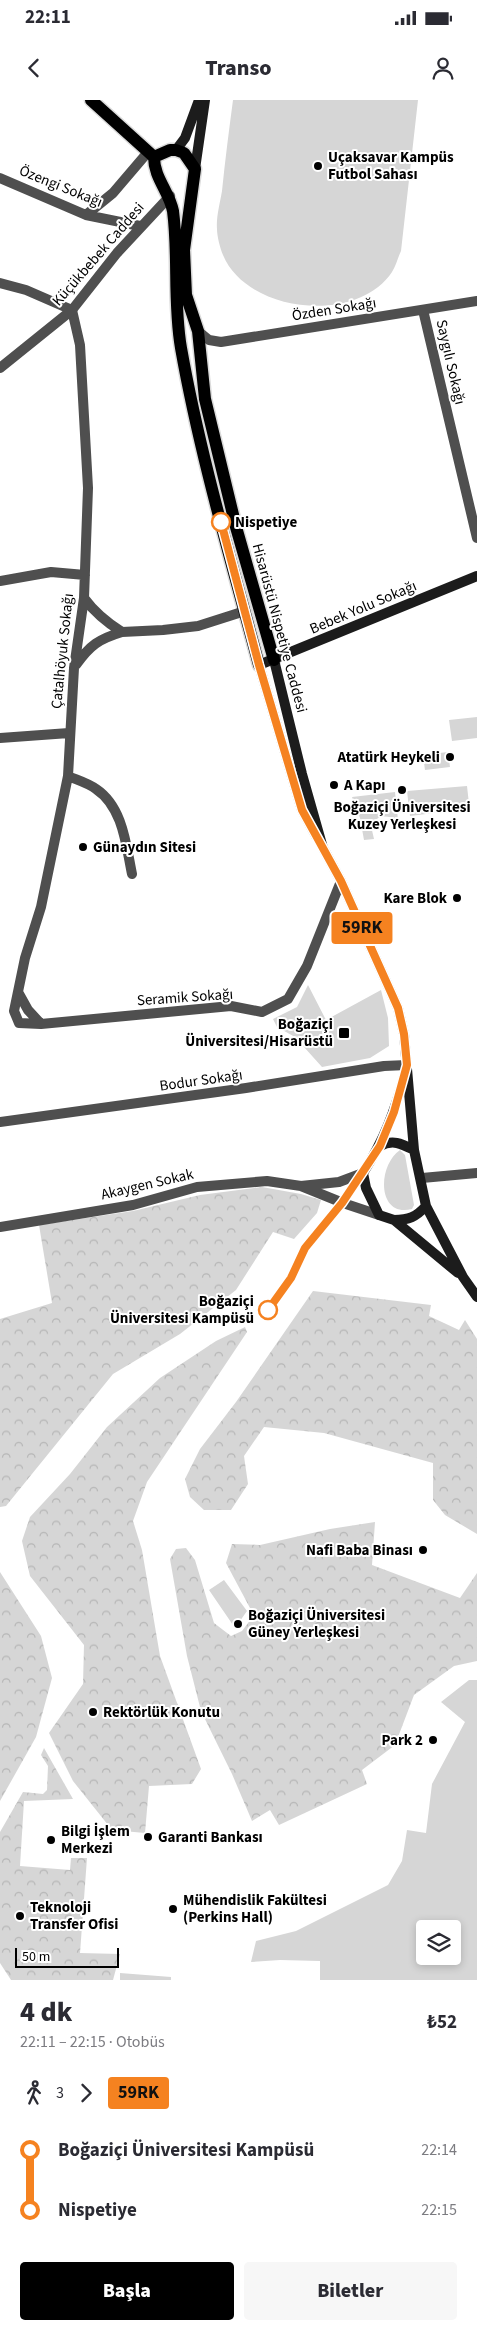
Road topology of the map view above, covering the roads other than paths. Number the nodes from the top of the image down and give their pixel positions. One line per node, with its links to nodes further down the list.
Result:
1 (91, 100): 5 (main road)
2 (199, 100): 4 (main road)
3 (205, 100): 6 (main road)
4 (176, 150): 5 (main road); 6 (main road)
5 (151, 155): 9 (main road); 10 (street)
6 (195, 170): 8 (main road)
7 (0, 178): 10 (street, Özengi Sokağı)
8 (194, 185): 9 (main road); 16 (main road, Hisarüstü Nispetiye Caddesi)
9 (170, 196): 11 (street, Küçükbebek Caddesi); 23 (main road)
10 (86, 215): 11 (street, Özengi Sokağı)
11 (140, 226): 14 (street, Küçükbebek Caddesi)
12 (0, 283): 14 (street)
13 (477, 300): 15 (street, Özden Sokağı)
14 (72, 310): 17 (street, Küçükbebek Caddesi); 19 (street, Çatalhöyuk Sokağı)
15 (423, 310): 16 (street, Özden Sokağı); 18 (street, Saygılı Sokağı)
16 (198, 331): 25 (main road, Hisarüstü Nispetiye Caddesi)
17 (0, 368)
18 (477, 538)
19 (85, 576): 21 (street); 22 (street, Çatalhöyuk Sokağı)
20 (477, 576): 25 (main road, Bebek Yolu Sokağı)
21 (0, 581)
22 (84, 598): 24 (street); 27 (street, Çatalhöyuk Sokağı)
23 (245, 611): 24 (street); 26 (main road)
24 (122, 632): 27 (street)
25 (274, 660): 26 (main road, Bebek Yolu Sokağı); 31 (main road, Hisarüstü Nispetiye Caddesi)
26 (259, 665): 31 (main road)
27 (74, 668): 28 (street, Çatalhöyuk Sokağı)
28 (69, 733): 29 (street); 30 (street, Çatalhöyuk Sokağı)
29 (0, 738)
30 (68, 776): 32 (street); 34 (street, Çatalhöyuk Sokağı)
31 (323, 848): 33 (main road, Hisarüstü Nispetiye Caddesi)
32 (132, 874)
33 (341, 881): 35 (street, Seramik Sokağı); 36 (main road, Hisarüstü Nispetiye Caddesi)
34 (18, 992): 35 (street); 35 (street, Seramik Sokağı)
35 (41, 1024)
36 (407, 1065): 37 (street, Bodur Sokağı); 38 (main road, Hisarüstü Nispetiye Caddesi); 39 (main road, Hisarüstü Nispetiye Caddesi)
37 (0, 1122)
38 (380, 1146): 39 (main road); 40 (main road, Hisarüstü Nispetiye Caddesi)
39 (414, 1150): 42 (main road, Hisarüstü Nispetiye Caddesi)
40 (363, 1173): 43 (street); 45 (main road)
41 (477, 1173): 42 (street)
42 (422, 1178): 44 (main road, Hisarüstü Nispetiye Caddesi)
43 (301, 1186): 45 (street); 47 (street, Akaygen Sokak)
44 (426, 1206): 46 (main road); 48 (main road, Hisarüstü Nispetiye Caddesi)
45 (379, 1215): 46 (main road, Hisarüstü Nispetiye Caddesi)
46 (394, 1220): 48 (main road, Hisarüstü Nispetiye Caddesi)
47 (0, 1227)
48 (463, 1277): 49 (main road, Hisarüstü Nispetiye Caddesi)
49 (477, 1297)

